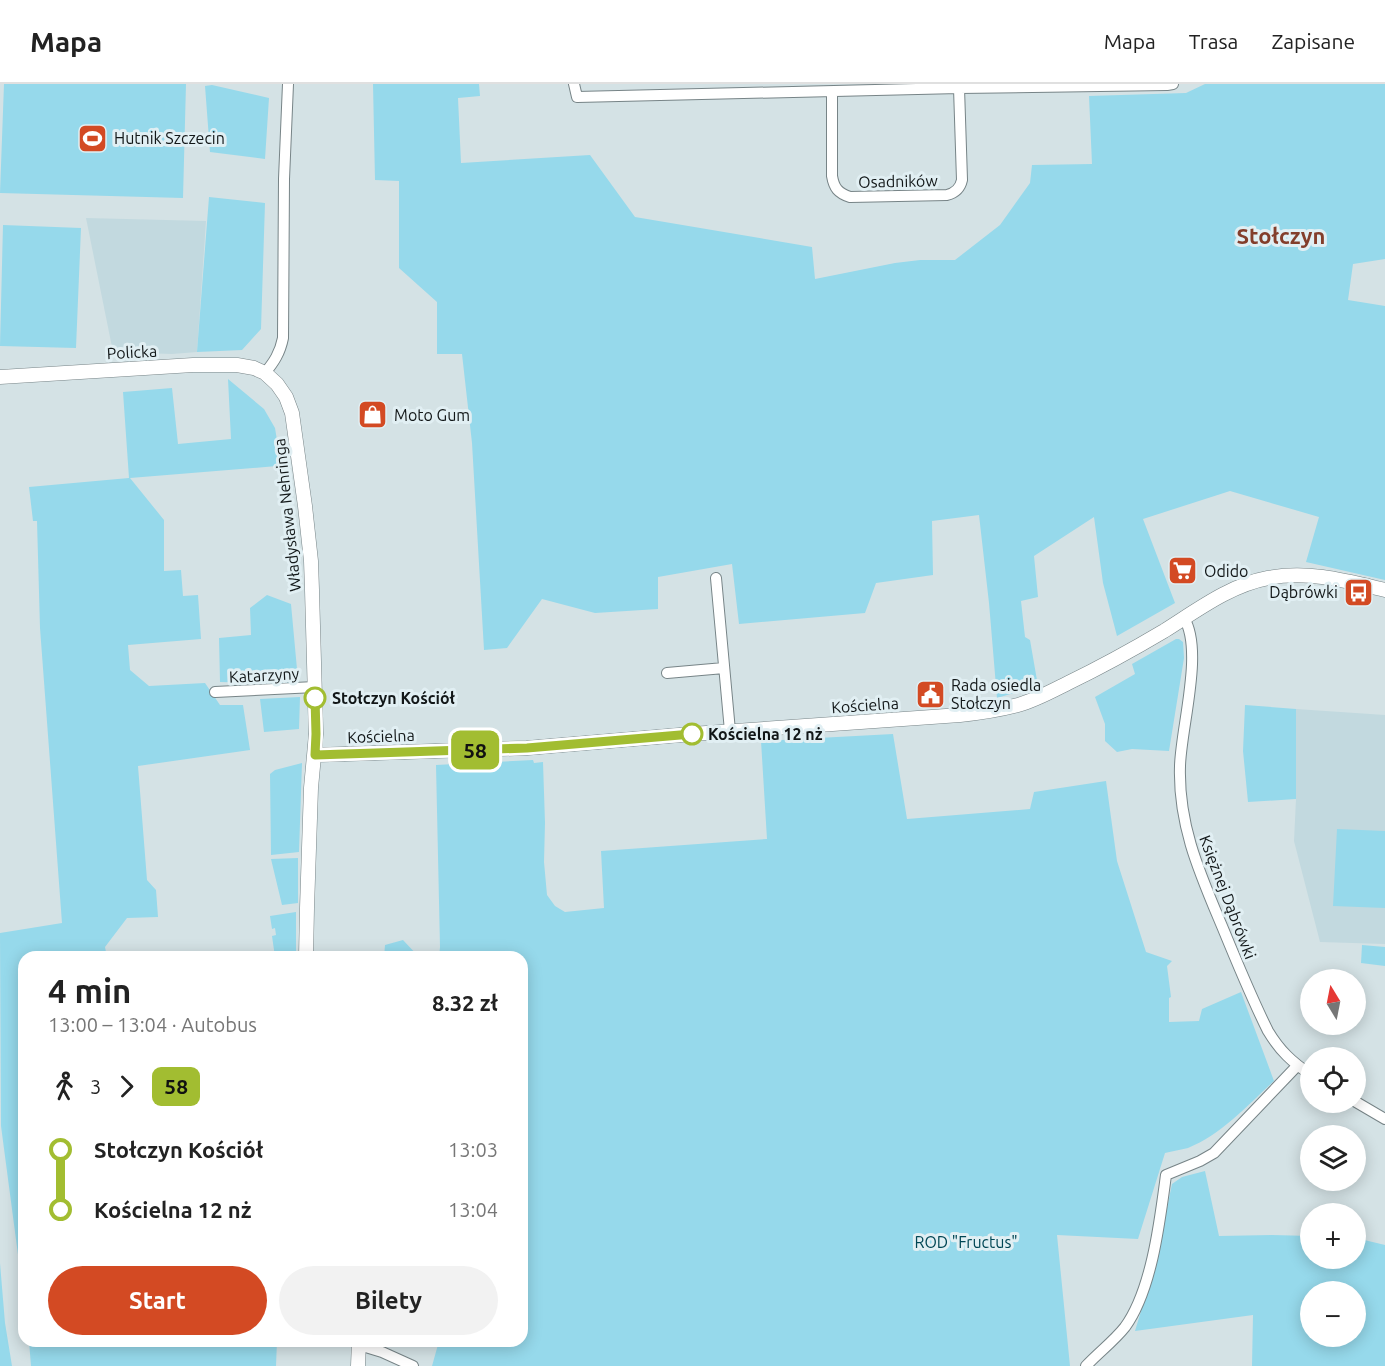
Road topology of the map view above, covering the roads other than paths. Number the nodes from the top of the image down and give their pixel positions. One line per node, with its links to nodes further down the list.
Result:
1 (288, 84): 6 (street)
2 (574, 84): 5 (street)
3 (1173, 84): 4 (street)
4 (959, 88): 5 (street); 5 (street, Osadników)
5 (832, 92)
6 (265, 374): 7 (street, Policka); 13 (street, Władysława Nehringa)
7 (0, 376)
8 (716, 578): 11 (street)
9 (1385, 590): 10 (street, Kościelna)
10 (1184, 618): 15 (street, Kościelna); 18 (street, Księżnej Dąbrówki)
11 (723, 668): 12 (street); 15 (street)
12 (667, 673)
13 (315, 687): 14 (street, Katarzyny); 16 (street, Władysława Nehringa)
14 (215, 692)
15 (730, 731): 16 (street, Kościelna)
16 (315, 755): 17 (street, Władysława Nehringa)
17 (306, 951)
18 (1298, 1066): 25 (street)
19 (1366, 1108): 20 (street)
20 (1385, 1119)
21 (359, 1347): 23 (street)
22 (369, 1347): 24 (street)
23 (358, 1366)
24 (413, 1366)
25 (1086, 1366)

